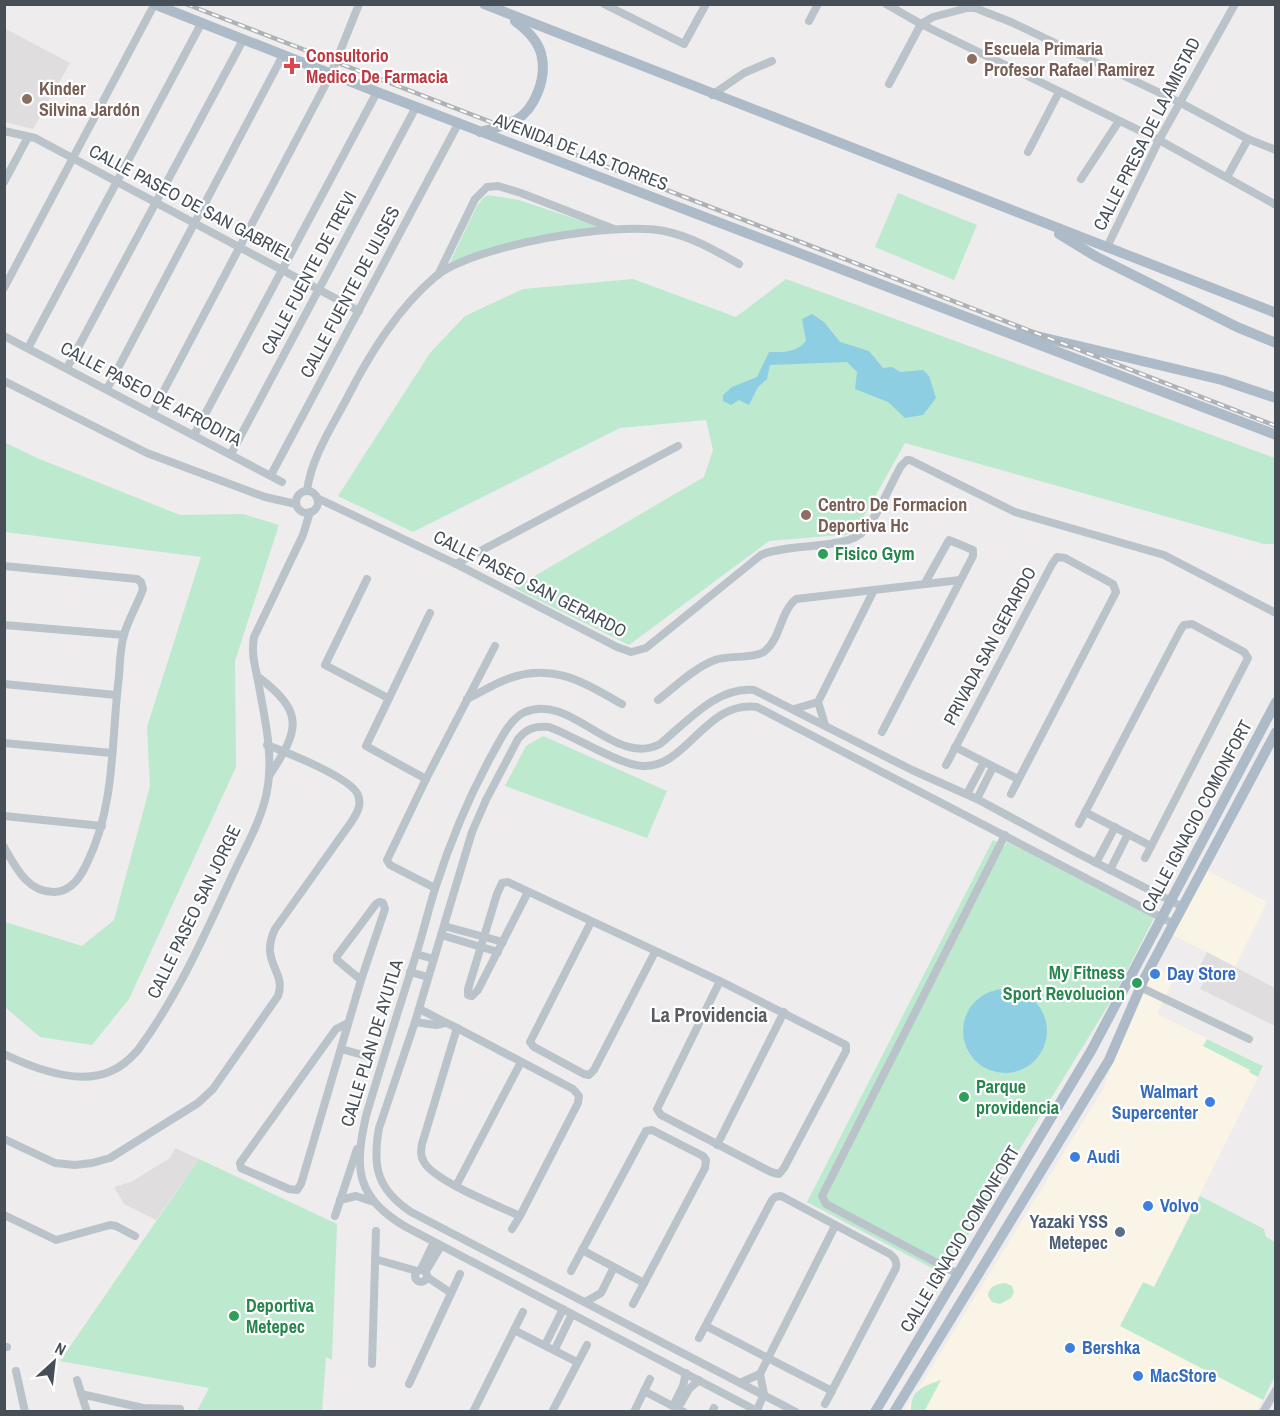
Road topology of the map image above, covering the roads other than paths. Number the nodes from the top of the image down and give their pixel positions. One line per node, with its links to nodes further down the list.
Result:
1 (154, 4): 13 (main road, AVENIDA DE LAS TORRES); 34 (street)
2 (359, 4): 18 (street)
3 (484, 4): 11 (main road)
4 (604, 4): 5 (street)
5 (706, 4)
6 (818, 4): 12 (street)
7 (886, 4): 14 (street)
8 (1234, 4): 23 (street, CALLE PRESA DE LA AMISTAD)
9 (976, 6): 10 (street); 23 (street)
10 (949, 9): 14 (street)
11 (503, 12): 22 (main road); 28 (main road)
12 (809, 21)
13 (201, 24): 15 (main road, AVENIDA DE LAS TORRES); 38 (street)
14 (921, 24): 19 (street); 21 (street)
15 (243, 40): 16 (main road, AVENIDA DE LAS TORRES); 39 (street)
16 (283, 55): 18 (main road, AVENIDA DE LAS TORRES); 41 (street)
17 (772, 61): 22 (street)
18 (330, 74): 20 (main road, AVENIDA DE LAS TORRES); 44 (street)
19 (889, 84)
20 (377, 92): 24 (main road, AVENIDA DE LAS TORRES); 47 (street)
21 (1059, 92): 25 (street); 33 (street)
22 (712, 95): 42 (main road)
23 (1179, 102): 30 (street); 31 (street, CALLE PRESA DE LA AMISTAD)
24 (416, 107): 26 (main road, AVENIDA DE LAS TORRES); 50 (street, CALLE FUENTE DE TREVI)
25 (1119, 121): 31 (street); 36 (street)
26 (458, 123): 28 (main road, AVENIDA DE LAS TORRES); 51 (street, CALLE FUENTE DE ULISES)
27 (4, 131): 29 (street, CALLE PASEO DE SAN GABRIEL)
28 (480, 132): 53 (main road, AVENIDA DE LAS TORRES)
29 (28, 136): 34 (street, CALLE PASEO DE SAN GABRIEL); 37 (street)
30 (1248, 139): 32 (street); 35 (street)
31 (1159, 140): 35 (street); 45 (street, CALLE PRESA DE LA AMISTAD)
32 (1275, 150)
33 (1028, 152)
34 (73, 158): 38 (street, CALLE PASEO DE SAN GABRIEL); 49 (street)
35 (1227, 177): 40 (street)
36 (1081, 179)
37 (4, 182)
38 (116, 182): 39 (street, CALLE PASEO DE SAN GABRIEL); 56 (street)
39 (155, 203): 41 (street, CALLE PASEO DE SAN GABRIEL); 57 (street)
40 (1275, 205)
41 (194, 224): 44 (street, CALLE PASEO DE SAN GABRIEL); 59 (street)
42 (1044, 224): 45 (main road); 55 (main road)
43 (616, 229): 46 (street); 48 (street); 48 (street)
44 (239, 247): 47 (street, CALLE PASEO DE SAN GABRIEL); 61 (street)
45 (1107, 247): 52 (main road)
46 (739, 264)
47 (283, 271): 50 (street, CALLE PASEO DE SAN GABRIEL); 62 (street)
48 (438, 275): 68 (street)
49 (4, 288)
50 (319, 289): 51 (street, CALLE PASEO DE SAN GABRIEL); 65 (street, CALLE FUENTE DE TREVI)
51 (359, 310): 66 (street, CALLE FUENTE DE ULISES)
52 (1275, 313)
53 (996, 329): 60 (main road); 63 (main road)
54 (4, 336): 56 (street, CALLE PASEO DE AFRODITA)
55 (1275, 343)
56 (28, 348): 57 (street, CALLE PASEO DE AFRODITA)
57 (67, 368): 59 (street, CALLE PASEO DE AFRODITA)
58 (4, 381): 70 (street)
59 (106, 389): 61 (street, CALLE PASEO DE AFRODITA)
60 (1275, 398)
61 (152, 413): 62 (street, CALLE PASEO DE AFRODITA)
62 (194, 435): 65 (street, CALLE PASEO DE AFRODITA)
63 (1275, 435)
64 (678, 446): 72 (street)
65 (231, 454): 66 (street, CALLE PASEO DE AFRODITA)
66 (271, 475): 67 (street, CALLE PASEO DE AFRODITA)
67 (282, 482)
68 (307, 491): 69 (street); 70 (street)
69 (316, 498): 71 (street); 72 (street, CALLE PASEO SAN GERARDO)
70 (296, 504): 71 (street)
71 (310, 512): 83 (street, CALLE PASEO SAN JORGE)
72 (456, 564): 79 (street, CALLE PASEO SAN GERARDO)
73 (4, 566): 81 (street)
74 (368, 579): 86 (street)
75 (960, 580): 76 (street); 76 (street); 96 (street)
76 (925, 583): 77 (street)
77 (874, 590): 88 (street); 89 (street)
78 (430, 613): 86 (street)
79 (1275, 613)
80 (4, 625): 81 (street)
81 (124, 635): 85 (street)
82 (495, 646): 87 (street)
83 (257, 676): 101 (street, CALLE PASEO SAN JORGE); 103 (street)
84 (4, 684): 85 (street)
85 (116, 695): 104 (street)
86 (388, 698): 112 (street)
87 (467, 699): 91 (street); 112 (street)
88 (658, 700)
89 (818, 702): 92 (street); 94 (street)
90 (1275, 702): 134 (main road, CALLE IGNACIO COMONFORT)
91 (622, 704)
92 (794, 709): 94 (street, CALLE PLAN DE AYUTLA); 95 (street, CALLE PLAN DE AYUTLA)
93 (575, 720): 95 (street, CALLE PLAN DE AYUTLA); 98 (street); 132 (street, CALLE PLAN DE AYUTLA)
94 (825, 725): 106 (street, CALLE PLAN DE AYUTLA)
95 (590, 727): 99 (street)
96 (882, 732)
97 (1275, 732): 135 (main road, CALLE IGNACIO COMONFORT)
98 (569, 734): 99 (street, CALLE PLAN DE AYUTLA); 139 (street, CALLE PLAN DE AYUTLA)
99 (584, 742): 111 (street, CALLE PLAN DE AYUTLA)
100 (4, 743): 104 (street)
101 (267, 745): 103 (street); 110 (street, CALLE PASEO SAN JORGE)
102 (955, 747): 105 (street, PRIVADA SAN GERARDO); 107 (street, PRIVADA SAN GERARDO); 113 (street, PRIVADA SAN GERARDO)
103 (285, 752): 110 (street); 164 (street)
104 (112, 753): 121 (street)
105 (984, 762): 108 (street, PRIVADA SAN GERARDO); 115 (street)
106 (898, 763): 109 (street, CALLE PLAN DE AYUTLA); 111 (street)
107 (946, 765)
108 (993, 767): 113 (street, PRIVADA SAN GERARDO); 117 (street)
109 (912, 770): 114 (street); 115 (street, CALLE PLAN DE AYUTLA)
110 (269, 777): 161 (street, CALLE PASEO SAN JORGE)
111 (890, 777): 114 (street, CALLE PLAN DE AYUTLA)
112 (426, 779): 132 (street)
113 (1018, 779): 116 (street, PRIVADA SAN GERARDO)
114 (905, 784): 124 (street, CALLE PLAN DE AYUTLA)
115 (967, 794): 117 (street, CALLE PLAN DE AYUTLA)
116 (1011, 794)
117 (977, 799): 127 (street, CALLE PLAN DE AYUTLA)
118 (1085, 812): 120 (street); 122 (street); 125 (street)
119 (4, 816): 121 (street)
120 (1079, 824)
121 (102, 826): 126 (street)
122 (1115, 827): 123 (street); 129 (street)
123 (1128, 834): 125 (street); 129 (street)
124 (1005, 835): 130 (street, CALLE PLAN DE AYUTLA); 185 (street)
125 (1151, 846): 128 (street)
126 (4, 847)
127 (1079, 854): 129 (street, CALLE PLAN DE AYUTLA); 130 (street)
128 (1144, 858)
129 (1104, 867): 131 (street); 134 (street, CALLE PLAN DE AYUTLA)
130 (1071, 869): 131 (street, CALLE PLAN DE AYUTLA)
131 (1096, 882): 136 (street, CALLE PLAN DE AYUTLA)
132 (435, 888): 146 (street, CALLE PLAN DE AYUTLA)
133 (528, 892): 137 (street); 141 (street); 142 (street)
134 (1171, 901): 135 (street, CALLE PLAN DE AYUTLA); 136 (main road, CALLE IGNACIO COMONFORT)
135 (1183, 907): 138 (main road, CALLE IGNACIO COMONFORT)
136 (1162, 917): 138 (street, CALLE PLAN DE AYUTLA); 185 (main road, CALLE IGNACIO COMONFORT)
137 (591, 921): 145 (street); 145 (street)
138 (1174, 924): 152 (main road, CALLE IGNACIO COMONFORT)
139 (444, 926): 140 (street, CALLE PLAN DE AYUTLA); 141 (street)
140 (441, 935): 143 (street); 147 (street, CALLE PLAN DE AYUTLA)
141 (484, 936): 142 (street); 143 (street)
142 (503, 942): 144 (street)
143 (481, 946): 144 (street); 144 (street)
144 (498, 952)
145 (655, 952): 151 (street)
146 (416, 954): 147 (street, CALLE PLAN DE AYUTLA); 148 (street, CALLE PLAN DE AYUTLA)
147 (434, 959): 149 (street, CALLE PLAN DE AYUTLA)
148 (410, 972): 149 (street, CALLE PLAN DE AYUTLA); 162 (street, CALLE PLAN DE AYUTLA)
149 (428, 978): 153 (street, CALLE PLAN DE AYUTLA)
150 (361, 980): 150 (street); 156 (street)
151 (720, 981): 154 (street); 166 (street)
152 (1140, 987): 159 (street); 235 (main road, CALLE IGNACIO COMONFORT)
153 (418, 1009): 155 (street, CALLE PLAN DE AYUTLA); 157 (street)
154 (784, 1012): 166 (street); 166 (street)
155 (415, 1022): 157 (street); 176 (street, CALLE PLAN DE AYUTLA)
156 (348, 1023): 160 (street); 160 (street)
157 (445, 1023): 158 (street)
158 (457, 1028): 163 (street); 167 (street)
159 (1249, 1039)
160 (341, 1049): 162 (street)
161 (4, 1054)
162 (382, 1060): 165 (street, CALLE PLAN DE AYUTLA)
163 (521, 1062): 167 (street); 172 (street)
164 (4, 1139)
165 (360, 1143): 168 (street); 169 (street, CALLE PLAN DE AYUTLA)
166 (717, 1145)
167 (456, 1186): 172 (street)
168 (340, 1200): 169 (street); 171 (street)
169 (374, 1202): 178 (street, CALLE PLAN DE AYUTLA)
170 (4, 1215): 177 (street)
171 (335, 1216)
172 (520, 1216): 174 (street)
173 (836, 1226): 196 (street); 205 (street); 217 (street)
174 (512, 1228)
175 (376, 1232): 180 (street)
176 (453, 1234): 178 (street); 189 (street, CALLE PLAN DE AYUTLA)
177 (135, 1236)
178 (440, 1246): 183 (street); 191 (street, CALLE PLAN DE AYUTLA)
179 (582, 1250): 181 (street); 182 (street); 186 (street)
180 (375, 1259): 183 (street); 207 (street)
181 (614, 1267): 186 (street); 188 (street)
182 (571, 1271)
183 (423, 1272): 187 (street)
184 (460, 1274): 187 (street)
185 (958, 1274): 234 (main road, CALLE IGNACIO COMONFORT)
186 (644, 1283): 190 (street)
187 (452, 1293): 215 (street)
188 (601, 1293): 189 (street); 192 (street)
189 (585, 1302): 192 (street, CALLE PLAN DE AYUTLA)
190 (633, 1304)
191 (563, 1309): 194 (street, CALLE PLAN DE AYUTLA); 201 (street)
192 (602, 1311): 195 (street, CALLE PLAN DE AYUTLA)
193 (523, 1312): 197 (street)
194 (572, 1314): 200 (street, CALLE PLAN DE AYUTLA); 204 (street)
195 (629, 1326): 198 (street, CALLE PLAN DE AYUTLA); 200 (street)
196 (706, 1326): 199 (street); 205 (street)
197 (514, 1330): 201 (street); 231 (street)
198 (644, 1334): 203 (street); 214 (street, CALLE PLAN DE AYUTLA)
199 (699, 1338)
200 (621, 1340): 203 (street, CALLE PLAN DE AYUTLA)
201 (545, 1345): 204 (street)
202 (586, 1345): 206 (street)
203 (636, 1348): 209 (street, CALLE PLAN DE AYUTLA)
204 (555, 1349): 206 (street)
205 (768, 1359): 210 (street); 217 (street)
206 (577, 1362): 232 (street)
207 (372, 1364)
208 (16, 1371): 228 (street)
209 (686, 1373): 213 (street, CALLE PLAN DE AYUTLA); 216 (street)
210 (759, 1374): 214 (street); 221 (street)
211 (650, 1379): 219 (street)
212 (77, 1380): 220 (street)
213 (699, 1380): 216 (street); 227 (street, CALLE PLAN DE AYUTLA)
214 (742, 1383): 221 (street, CALLE PLAN DE AYUTLA)
215 (409, 1384)
216 (686, 1388): 225 (street)
217 (832, 1390): 222 (street)
218 (1275, 1390): 236 (street)
219 (644, 1391): 225 (street); 233 (street)
220 (81, 1394): 223 (street); 229 (street)
221 (764, 1394): 226 (street, CALLE PLAN DE AYUTLA); 227 (street, CALLE PLAN DE AYUTLA)
222 (825, 1404)
223 (143, 1408): 224 (street); 230 (street)
224 (180, 1409)
225 (678, 1409)
226 (790, 1410)
227 (758, 1411)
228 (25, 1412)
229 (87, 1412)
230 (131, 1412)
231 (472, 1412)
232 (552, 1412)
233 (633, 1412)
234 (874, 1412)
235 (894, 1412)
236 (1263, 1412)

